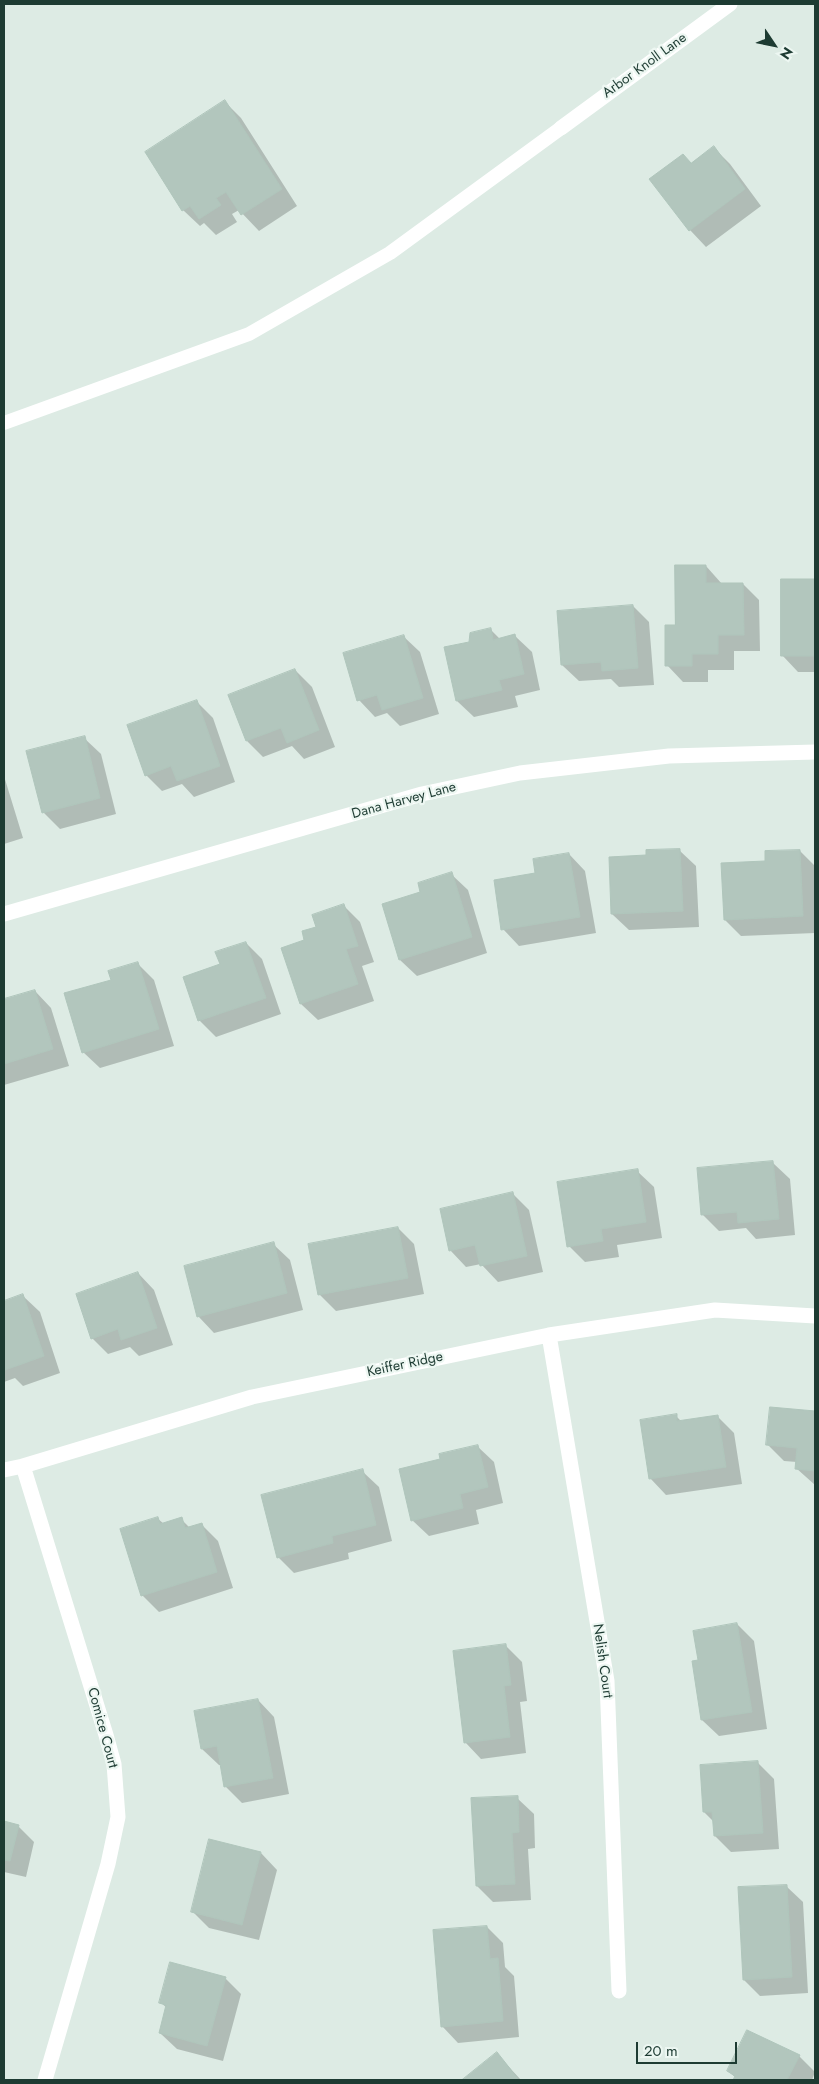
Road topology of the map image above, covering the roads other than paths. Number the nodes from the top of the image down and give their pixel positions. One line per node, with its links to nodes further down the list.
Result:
1 (730, 4): 2 (street, Arbor Knoll Lane)
2 (561, 128): 3 (lane)
3 (4, 423)
4 (815, 752): 5 (street, Dana Harvey Lane)
5 (4, 914)
6 (815, 1316): 7 (street, Keiffer Ridge)
7 (549, 1335): 8 (street, Keiffer Ridge); 10 (street, Nelish Court)
8 (23, 1466): 9 (street, Keiffer Ridge); 11 (street, Comice Court)
9 (4, 1470)
10 (619, 1992)
11 (45, 2080)

